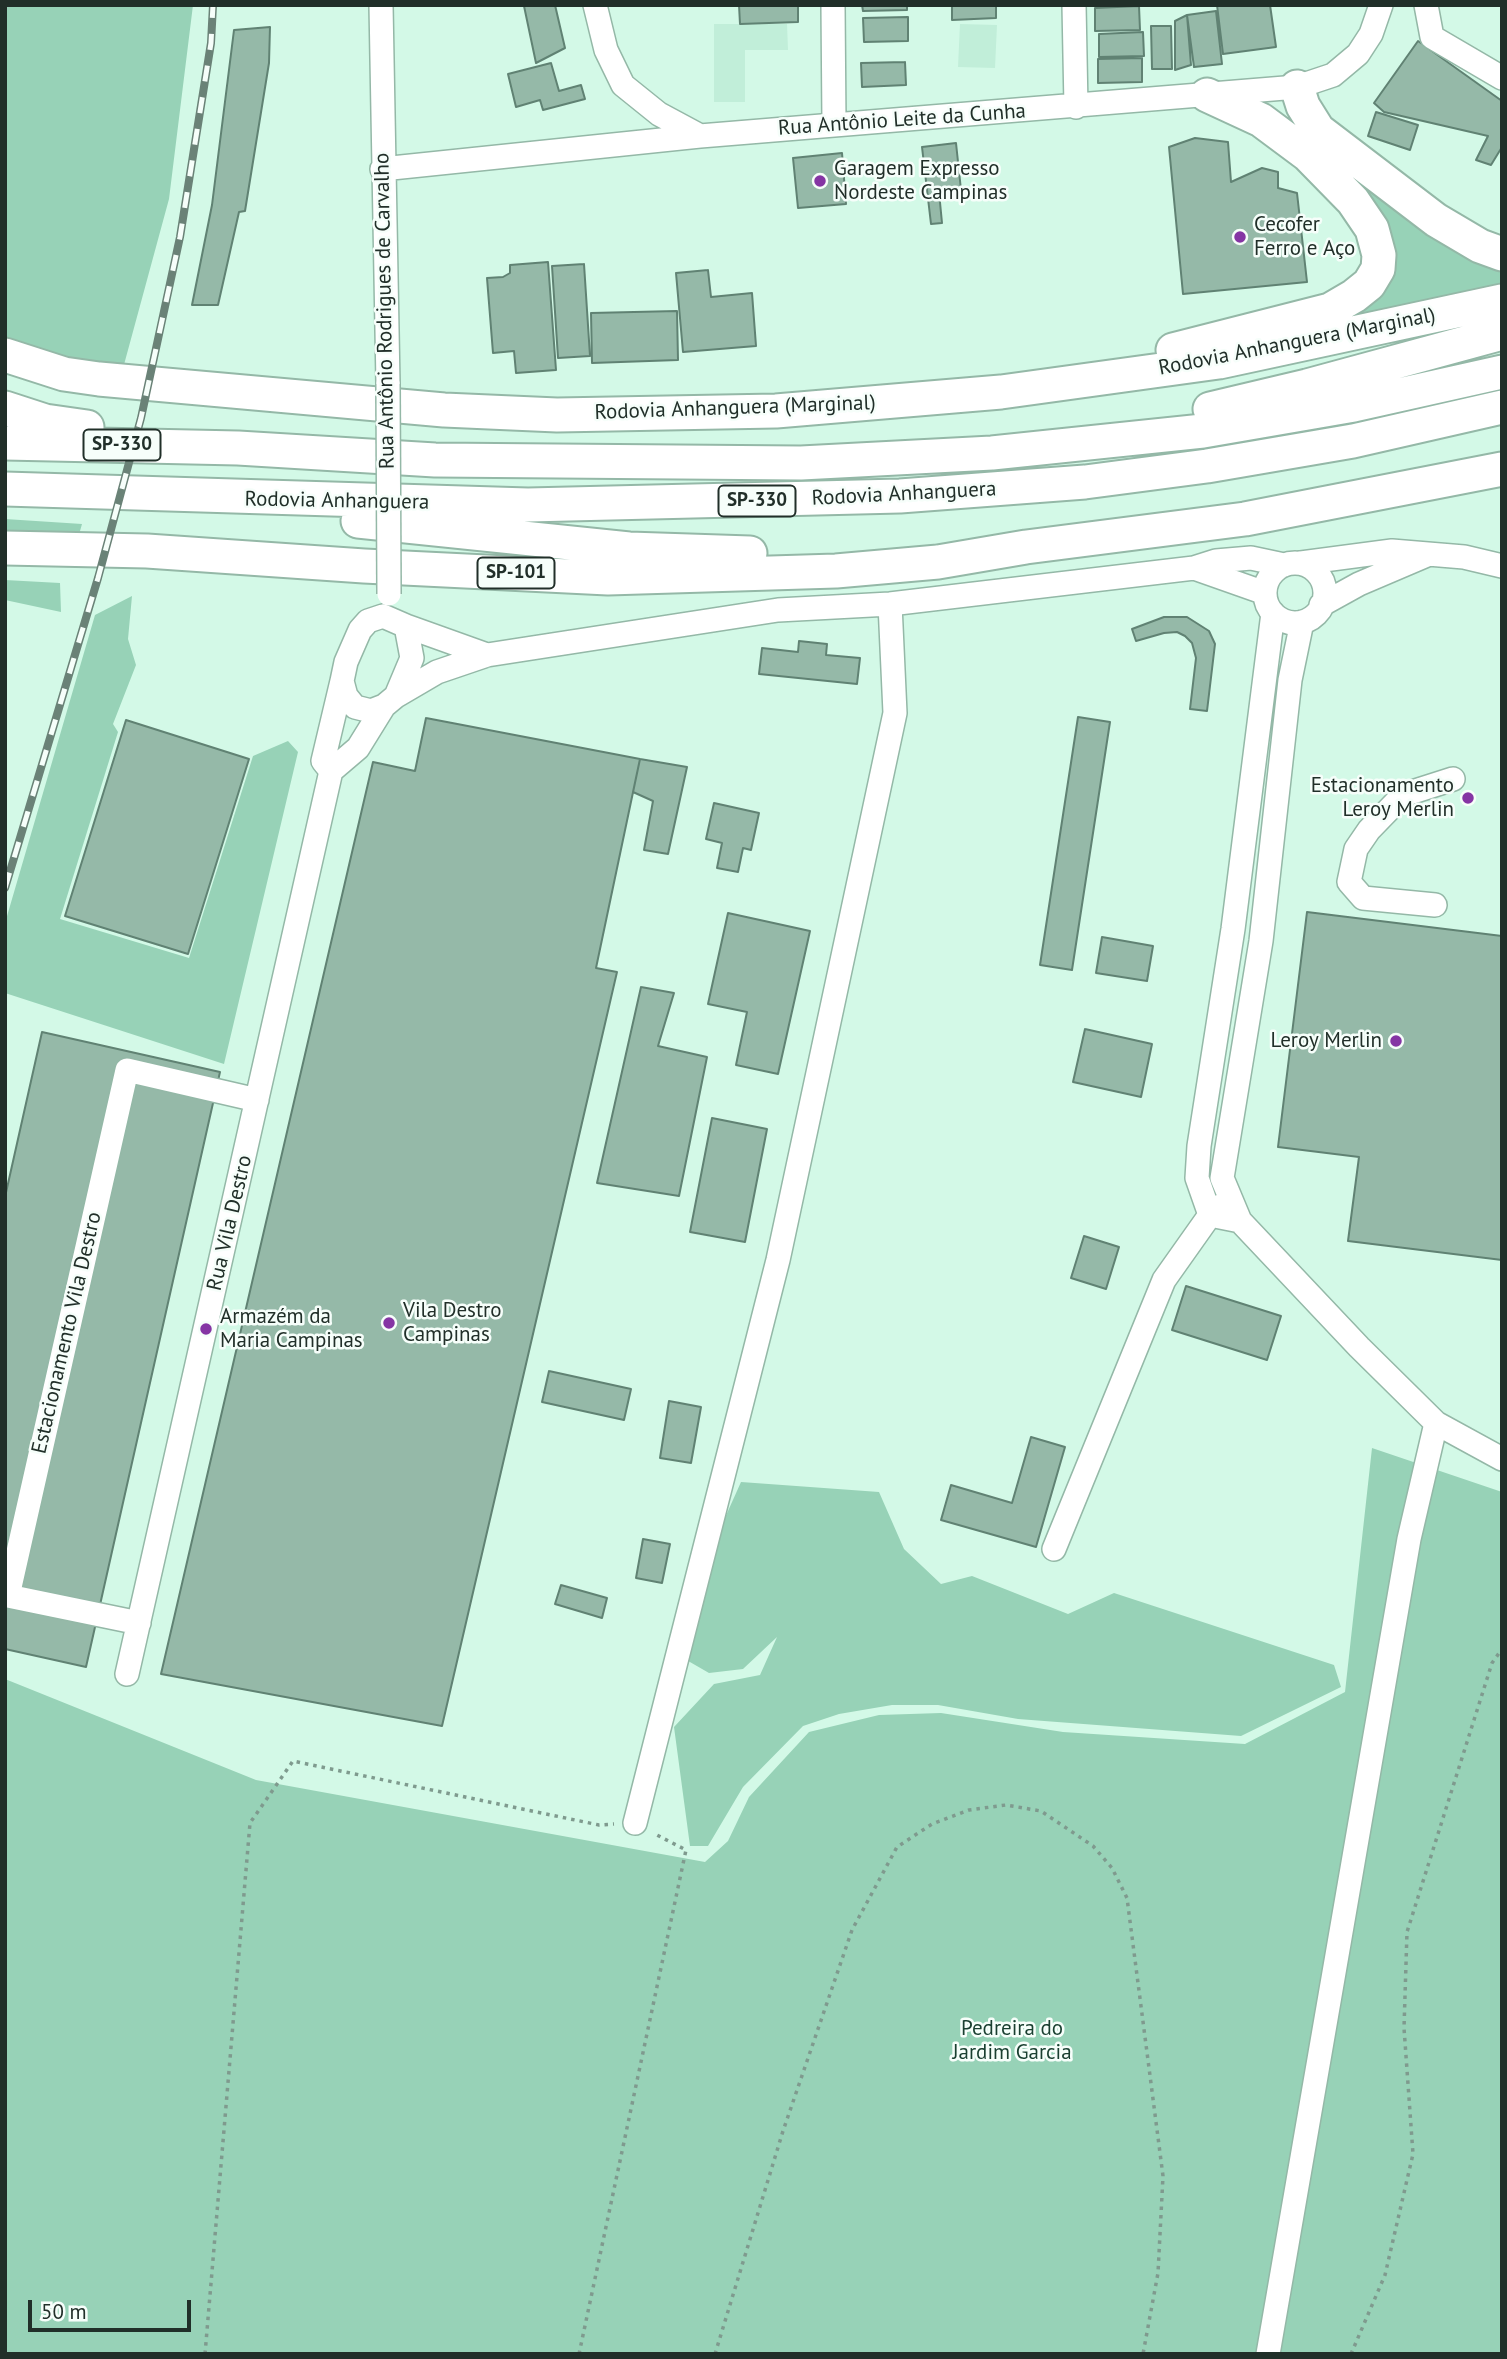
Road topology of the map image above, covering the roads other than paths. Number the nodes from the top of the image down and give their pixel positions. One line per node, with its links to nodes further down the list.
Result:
1 (381, 5): 13 (street, Rua Antônio Rodrigues de Carvalho)
2 (595, 5): 12 (street)
3 (833, 5): 11 (street)
4 (1074, 5): 10 (street)
5 (1381, 5): 8 (street, Rua Antônio Leite da Cunha)
6 (1426, 5): 7 (street)
7 (1500, 74)
8 (1297, 87): 9 (street, Rua Antônio Leite da Cunha); 14 (highway)
9 (1207, 94): 10 (street, Rua Antônio Leite da Cunha); 19 (highway)
10 (1076, 107): 11 (street, Rua Antônio Leite da Cunha)
11 (834, 124): 12 (street, Rua Antônio Leite da Cunha)
12 (700, 136): 13 (street, Rua Antônio Leite da Cunha)
13 (382, 169): 36 (street, Rua Antônio Rodrigues de Carvalho, bridge)
14 (1502, 254)
15 (1502, 301): 19 (highway, Rodovia Anhanguera (Marginal))
16 (1502, 333): 24 (highway)
17 (5, 355): 19 (highway, Rodovia Anhanguera (Marginal))
18 (1502, 372): 24 (highway, Rodovia Anhanguera / SP-330)
19 (1001, 392)
20 (1502, 407): 27 (highway, Rodovia Anhanguera / SP-330)
21 (5, 408): 23 (highway)
22 (5, 443): 23 (highway, Rodovia Anhanguera / SP-330)
23 (238, 448): 24 (highway, Rodovia Anhanguera / SP-330)
24 (992, 453)
25 (1498, 471): 28 (highway)
26 (5, 489): 27 (highway, Rodovia Anhanguera / SP-330)
27 (213, 498): 28 (highway)
28 (1026, 547): 29 (highway, SP-101)
29 (5, 548)
30 (1427, 555): 31 (street); 32 (street); 37 (street)
31 (1293, 564): 33 (street); 34 (street); 37 (street)
32 (1502, 566)
33 (1194, 568): 34 (street); 35 (street)
34 (1269, 603): 38 (street); 48 (street)
35 (890, 604): 40 (street); 55 (street)
36 (386, 605): 39 (street); 41 (street)
37 (1321, 605): 38 (street)
38 (1302, 622): 47 (street)
39 (406, 626): 40 (street); 42 (street)
40 (487, 655): 42 (street)
41 (342, 681): 42 (street); 43 (street, Rua Vila Destro)
42 (390, 701): 43 (street)
43 (331, 771): 46 (street, Rua Vila Destro)
44 (1453, 779): 45 (street)
45 (1435, 905)
46 (257, 1100): 53 (street, Rua Vila Destro); 53 (street, Estacionamento Vila Destro)
47 (1229, 1199): 48 (street); 49 (street)
48 (1210, 1215): 49 (street); 52 (street)
49 (1240, 1221): 50 (street)
50 (1436, 1423): 51 (street); 56 (street)
51 (1502, 1459)
52 (1054, 1549)
53 (139, 1623): 54 (street, Rua Vila Destro)
54 (127, 1674)
55 (635, 1824)
56 (1268, 2354)

